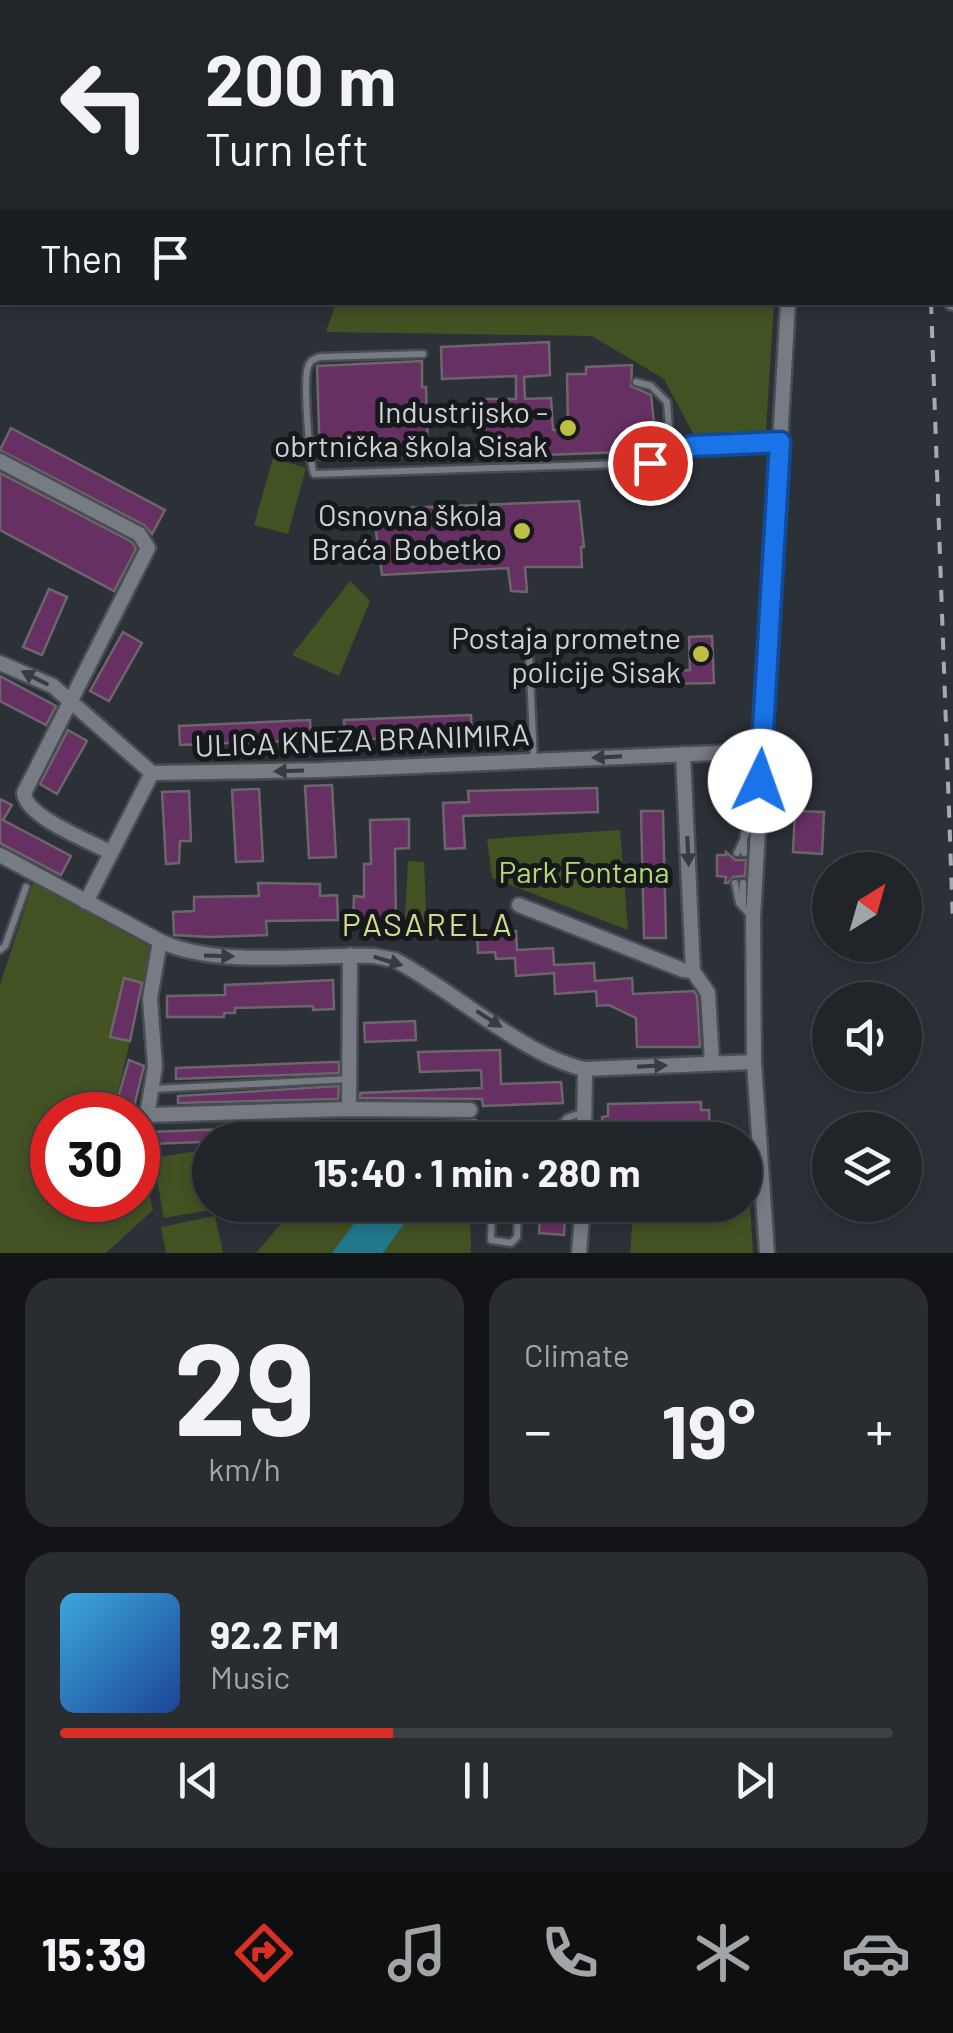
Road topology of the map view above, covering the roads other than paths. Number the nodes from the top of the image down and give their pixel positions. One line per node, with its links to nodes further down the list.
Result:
1 (788, 305): 4 (street)
2 (423, 354): 5 (lane)
3 (636, 382): 5 (lane)
4 (780, 442): 5 (lane); 10 (street)
5 (671, 454)
6 (0, 461): 9 (street)
7 (528, 632): 12 (lane)
8 (0, 662): 9 (street, ULICA KNEZA BRANIMIRA, one-way to 8)
9 (71, 700): 13 (street, ULICA KNEZA BRANIMIRA); 15 (street)
10 (762, 750): 11 (street, ULICA KNEZA BRANIMIRA); 14 (street)
11 (683, 754): 12 (street, ULICA KNEZA BRANIMIRA, one-way to 12); 26 (street, one-way to 26)
12 (534, 760): 13 (street, ULICA KNEZA BRANIMIRA, one-way to 13)
13 (152, 773): 15 (street)
14 (757, 812): 16 (lane); 22 (street)
15 (110, 852): 20 (street)
16 (740, 853)
17 (0, 856): 20 (street)
18 (739, 883): 22 (lane)
19 (26, 887): 24 (lane)
20 (86, 902): 23 (street)
21 (520, 905): 26 (street)
22 (748, 913): 27 (street)
23 (160, 941): 25 (street, one-way to 25); 31 (street)
24 (0, 950)
25 (350, 955): 29 (street, one-way to 29); 30 (street)
26 (693, 970): 28 (street)
27 (754, 1062): 28 (street); 41 (street)
28 (712, 1063): 29 (street, one-way to 28)
29 (585, 1069): 34 (street)
30 (351, 1079): 31 (lane); 32 (street)
31 (150, 1089): 32 (street)
32 (349, 1109): 33 (street)
33 (470, 1110)
34 (585, 1112): 35 (lane); 36 (street)
35 (564, 1122)
36 (585, 1122)
37 (492, 1222): 38 (lane)
38 (517, 1222)
39 (582, 1222): 40 (street)
40 (579, 1253)
41 (767, 1253)

